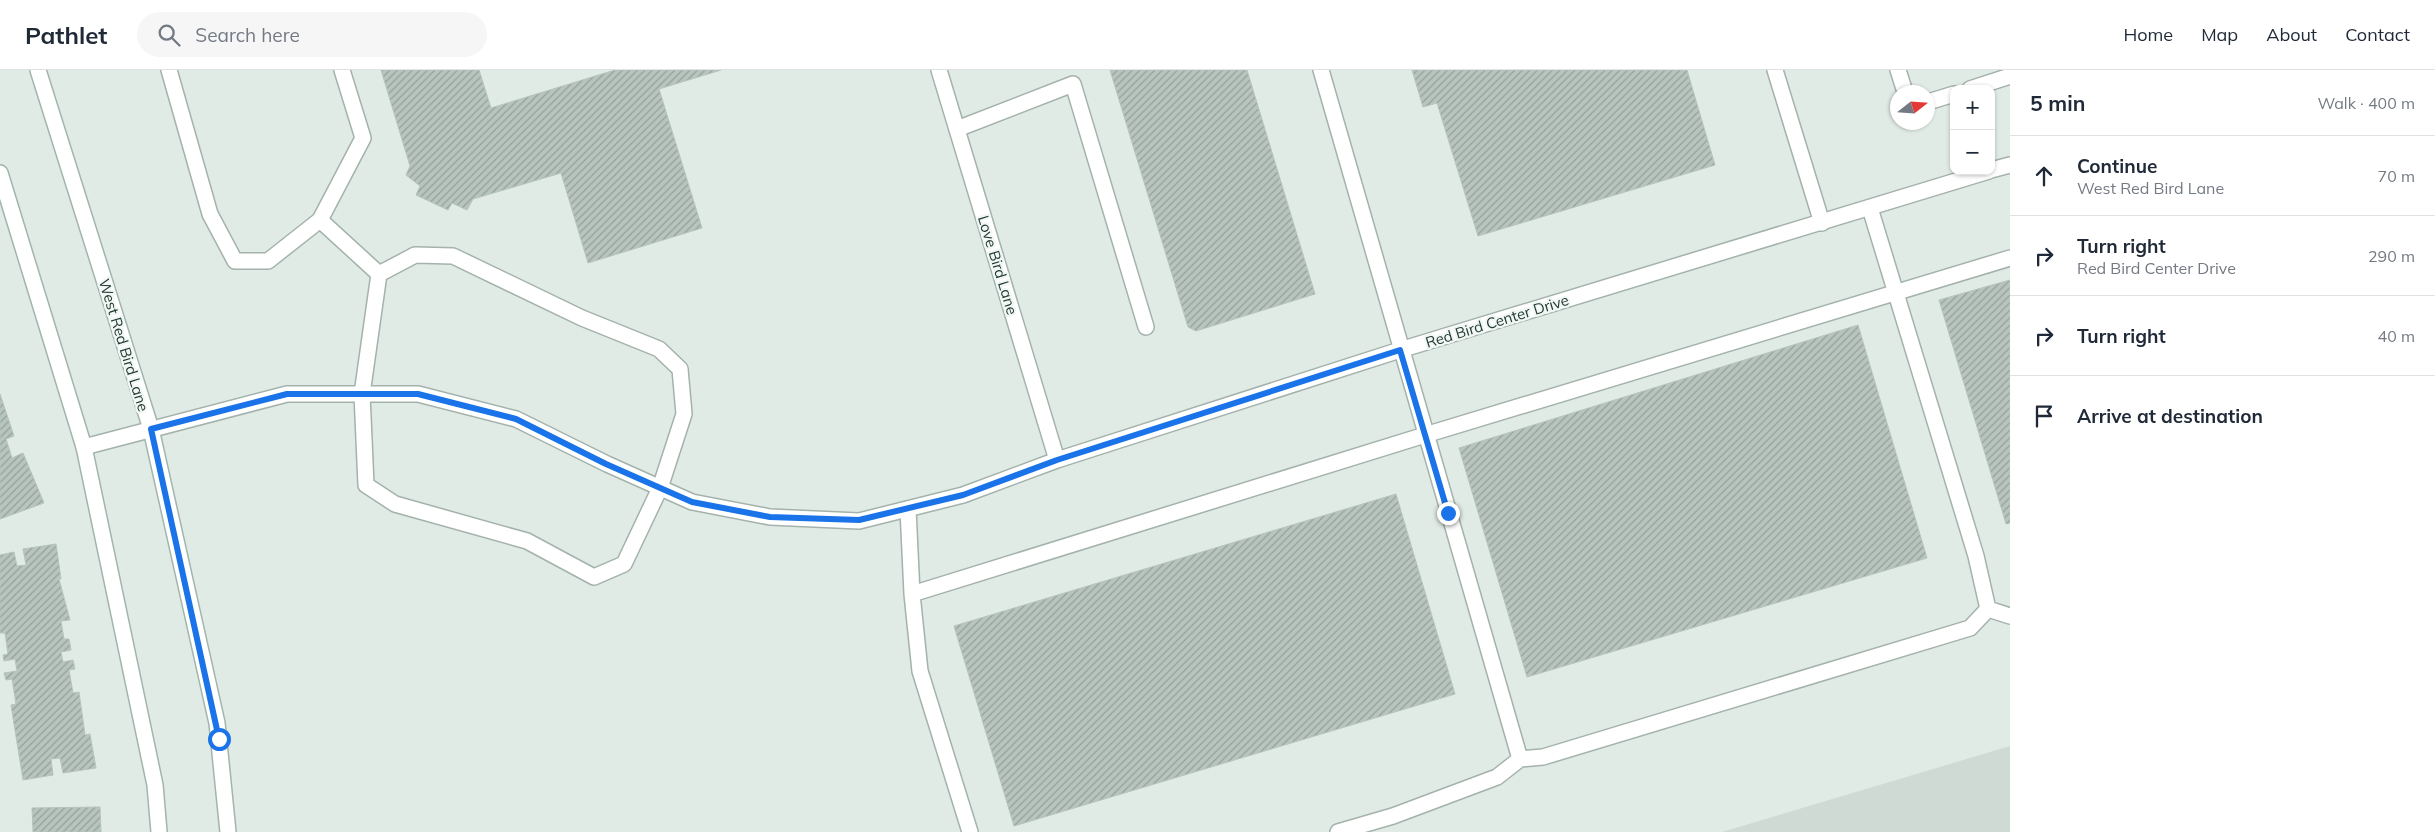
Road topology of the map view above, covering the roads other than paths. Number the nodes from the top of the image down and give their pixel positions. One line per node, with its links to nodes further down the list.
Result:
1 (38, 70): 27 (street, West Red Bird Lane)
2 (169, 70): 19 (street)
3 (342, 70): 19 (street)
4 (940, 70): 13 (street, Love Bird Lane)
5 (1321, 70): 25 (street)
6 (1775, 70): 20 (street)
7 (1898, 70): 9 (street)
8 (2010, 76): 10 (street)
9 (1903, 85)
10 (1982, 85)
11 (1950, 95): 12 (street)
12 (1935, 100)
13 (957, 129): 24 (street); 30 (street, Love Bird Lane)
14 (2010, 165): 15 (street, Red Bird Center Drive)
15 (1995, 170)
16 (1977, 175): 18 (street, Red Bird Center Drive)
17 (1, 177): 29 (street)
18 (1870, 208): 20 (street, Red Bird Center Drive); 23 (street)
19 (320, 220): 22 (street)
20 (1822, 223): 25 (street, Red Bird Center Drive)
21 (2010, 258): 23 (street)
22 (378, 274): 26 (street); 31 (street)
23 (1896, 292): 28 (street); 34 (street)
24 (1146, 327)
25 (1400, 350): 28 (street); 30 (street, Red Bird Center Drive)
26 (362, 394): 27 (street, Red Bird Center Drive); 31 (street, Red Bird Center Drive); 31 (street)
27 (151, 429): 29 (street, Red Bird Center Drive); 38 (street, West Red Bird Lane)
28 (1425, 435): 33 (street); 36 (street)
29 (84, 447): 37 (street)
30 (1057, 460): 32 (street, Red Bird Center Drive)
31 (660, 488): 32 (street, Red Bird Center Drive)
32 (908, 509): 33 (street)
33 (912, 594): 39 (street)
34 (1988, 609): 35 (street); 36 (street)
35 (2010, 616)
36 (1520, 758): 40 (street)
37 (159, 832)
38 (228, 832)
39 (970, 832)
40 (1338, 832)

